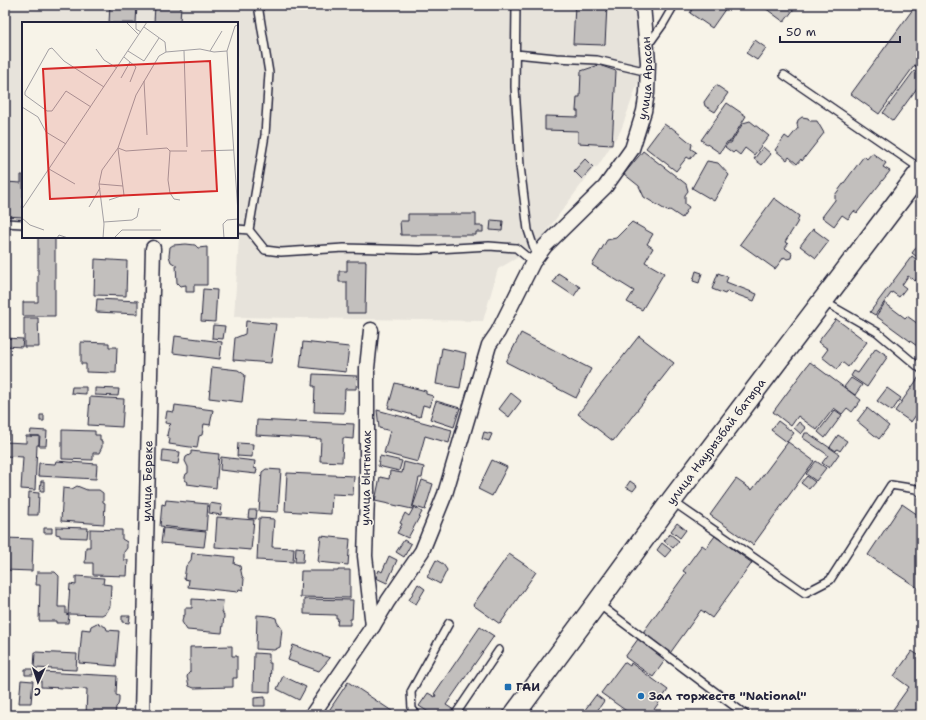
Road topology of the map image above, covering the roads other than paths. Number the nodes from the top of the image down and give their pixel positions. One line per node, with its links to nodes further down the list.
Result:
1 (258, 5): 13 (lane)
2 (516, 5): 6 (lane)
3 (643, 5): 5 (street, улица Арасан)
4 (674, 5): 5 (lane)
5 (647, 47): 7 (street, улица Арасан)
6 (516, 54): 7 (lane); 15 (lane)
7 (648, 72): 15 (street, улица Арасан)
8 (784, 75): 9 (lane)
9 (921, 170): 16 (main road, улица Наурызбай батыра)
10 (5, 223): 11 (lane)
11 (22, 224)
12 (238, 229): 13 (lane)
13 (249, 230): 15 (lane)
14 (153, 248): 26 (street, улица Береке)
15 (535, 259): 23 (street, улица Арасан)
16 (823, 301): 18 (lane); 20 (main road, улица Наурызбай батыра)
17 (371, 330): 23 (street, улица Ынтымак)
18 (921, 369)
19 (921, 493): 20 (lane)
20 (672, 500): 21 (main road, улица Наурызбай батыра)
21 (597, 603): 25 (main road, улица Наурызбай батыра); 30 (lane)
22 (449, 623): 28 (lane)
23 (373, 626): 27 (street, улица Арасан)
24 (499, 650): 29 (lane)
25 (522, 712)
26 (142, 715)
27 (312, 715)
28 (417, 715)
29 (455, 715)
30 (746, 715)

